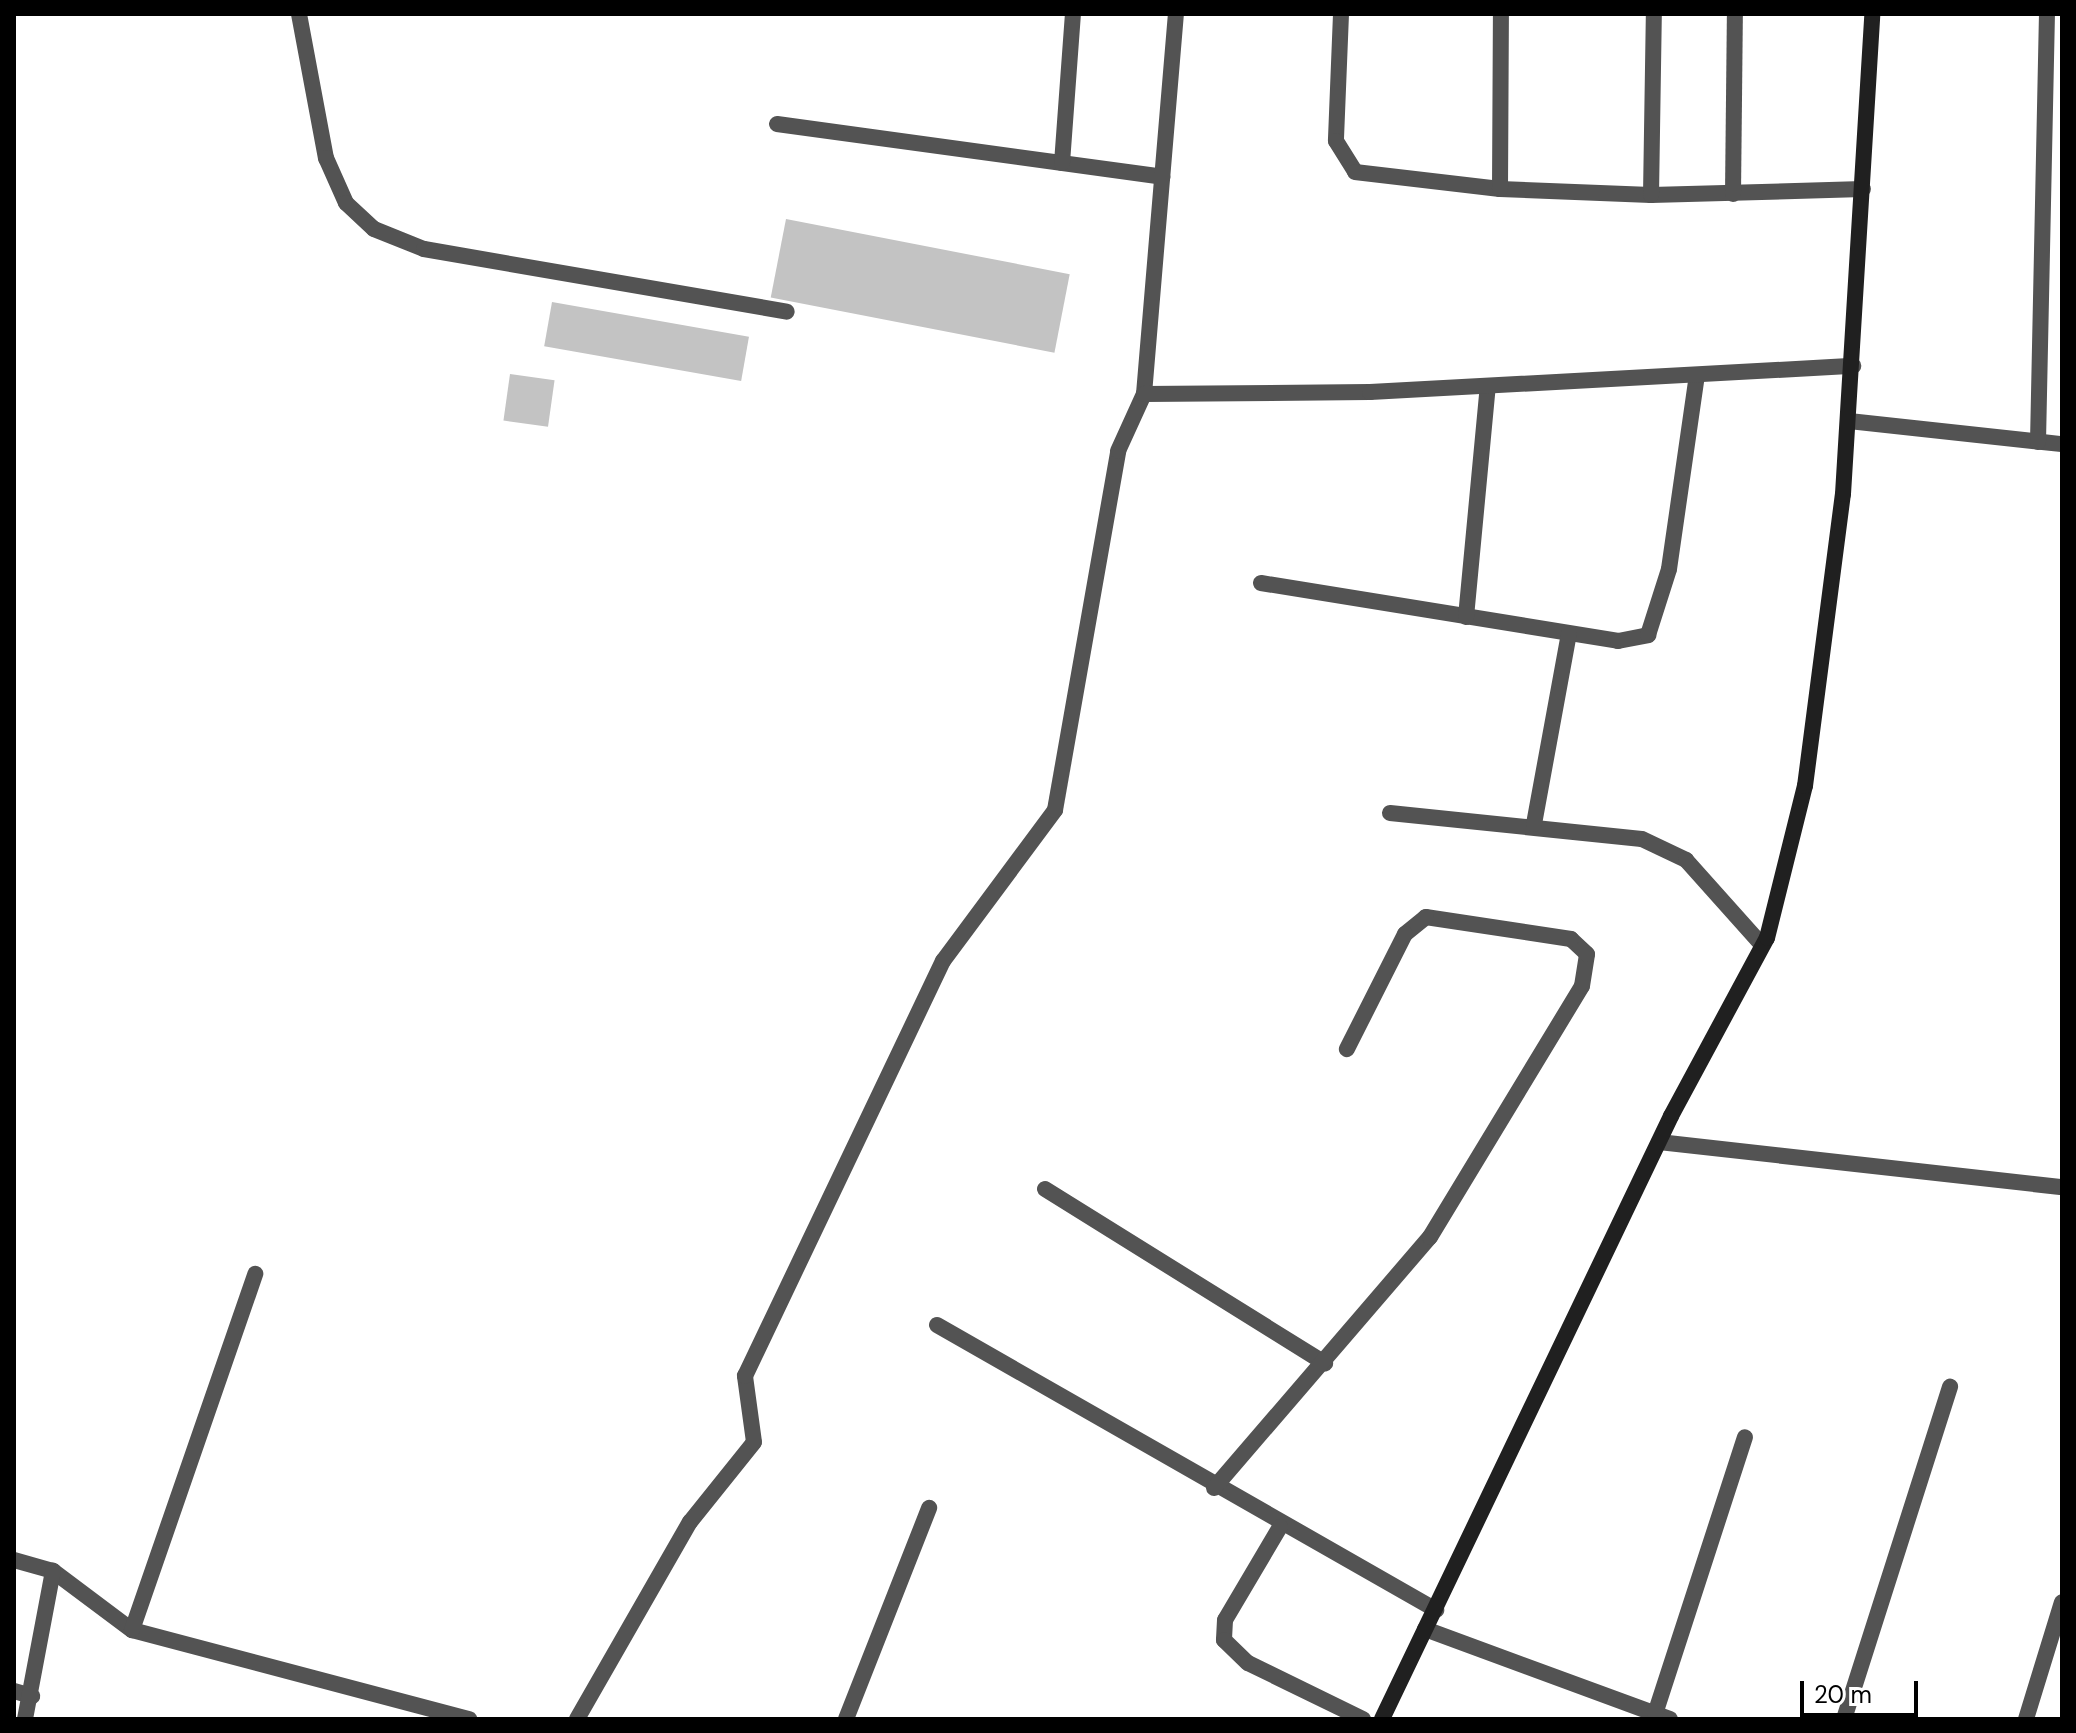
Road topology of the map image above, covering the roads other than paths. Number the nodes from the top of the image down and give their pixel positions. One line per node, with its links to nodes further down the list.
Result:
1 (299, 14): 17 (street)
2 (1073, 14): 11 (street)
3 (1176, 14): 12 (street)
4 (1341, 14): 13 (street)
5 (1501, 14): 13 (street)
6 (1654, 14): 16 (street)
7 (1735, 14): 15 (street)
8 (1872, 14): 14 (street)
9 (2047, 14): 23 (street)
10 (777, 124): 11 (street)
11 (1062, 163): 12 (street)
12 (1162, 177): 21 (street)
13 (1500, 189): 16 (street)
14 (1863, 189): 15 (street); 18 (street)
15 (1733, 194): 16 (street)
16 (1651, 195)
17 (787, 312)
18 (1853, 366): 19 (street); 22 (street)
19 (1697, 375): 20 (street); 27 (street)
20 (1488, 386): 21 (street); 26 (street)
21 (1144, 394): 54 (street)
22 (1849, 421): 23 (street); 30 (street)
23 (2038, 442): 24 (street)
24 (2062, 444)
25 (1261, 583): 26 (street)
26 (1466, 617): 27 (street)
27 (1569, 634): 29 (street)
28 (1390, 813): 29 (street)
29 (1534, 824): 30 (street)
30 (1762, 945): 32 (street)
31 (1347, 1049): 37 (street)
32 (1659, 1142): 33 (street); 46 (street)
33 (2062, 1187)
34 (1045, 1189): 37 (street)
35 (255, 1274): 48 (street)
36 (937, 1325): 40 (street)
37 (1325, 1363): 40 (street)
38 (1950, 1386): 58 (street)
39 (1745, 1437): 51 (street)
40 (1214, 1488): 42 (street)
41 (929, 1508): 55 (street)
42 (1280, 1527): 46 (street); 56 (street)
43 (14, 1560): 44 (street)
44 (53, 1571): 48 (street); 50 (street)
45 (2062, 1602): 59 (street)
46 (1436, 1610): 47 (street)
47 (1425, 1629): 51 (street); 57 (street)
48 (132, 1630): 53 (street)
49 (14, 1691): 50 (street)
50 (32, 1696): 52 (street)
51 (1650, 1715)
52 (25, 1719)
53 (469, 1719)
54 (577, 1719)
55 (846, 1719)
56 (1363, 1719)
57 (1382, 1719)
58 (1844, 1719)
59 (2026, 1719)

